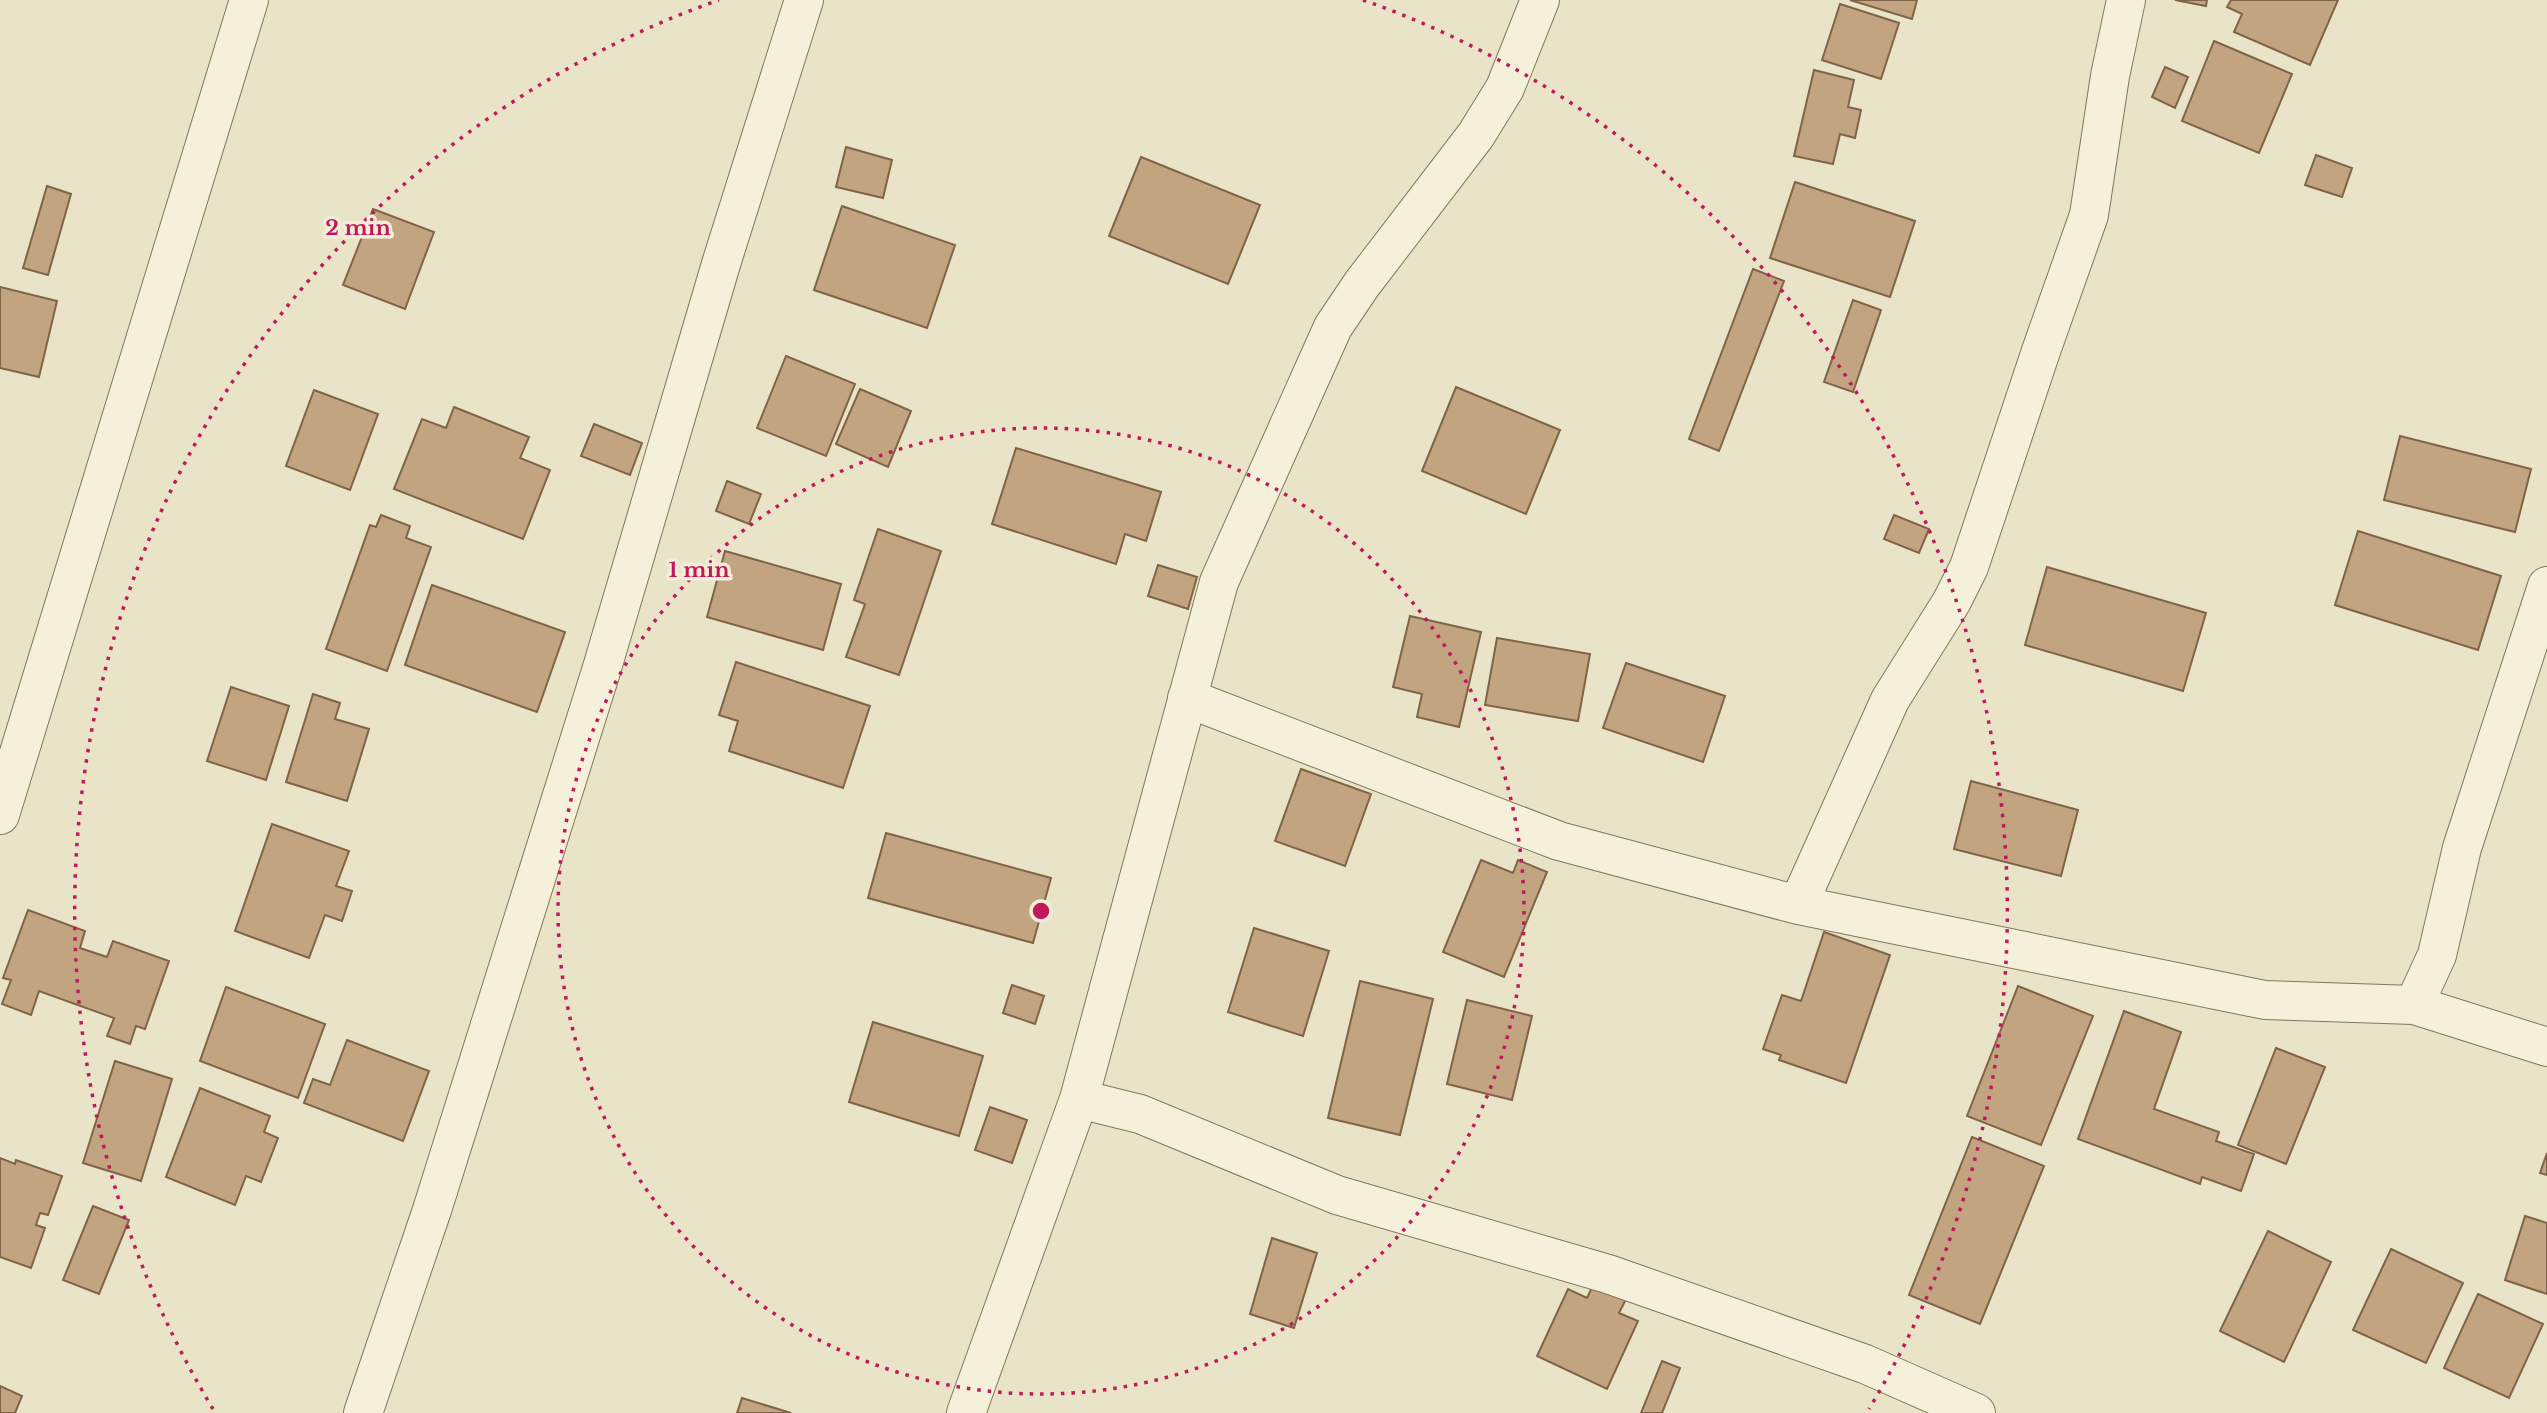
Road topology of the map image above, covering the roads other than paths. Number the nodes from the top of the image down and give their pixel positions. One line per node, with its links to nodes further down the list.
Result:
1 (249, 0): 7 (street)
2 (804, 0): 12 (street)
3 (1540, 0): 6 (street)
4 (2126, 0): 8 (street)
5 (2547, 586): 9 (street)
6 (1187, 698): 8 (street); 11 (street)
7 (0, 815)
8 (1798, 905): 9 (street)
9 (2414, 1005): 10 (street)
10 (2547, 1047)
11 (1079, 1099): 13 (street); 14 (street)
12 (363, 1413)
13 (967, 1413)
14 (1976, 1413)

